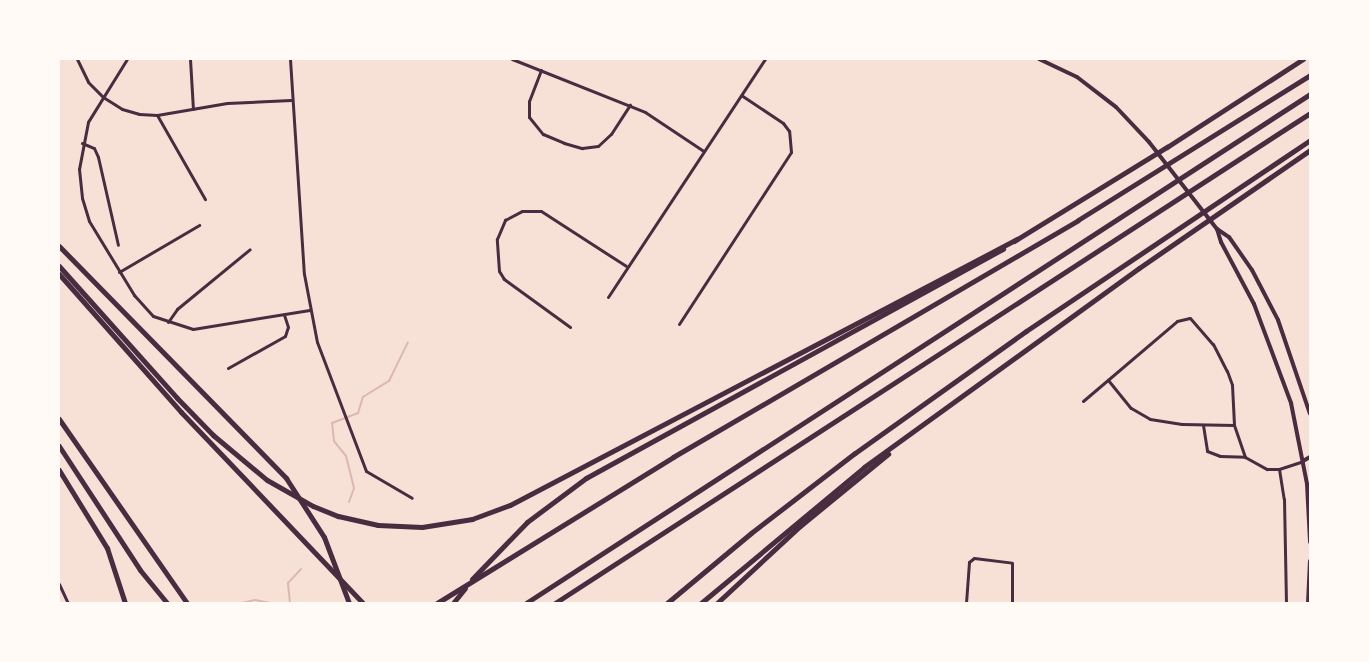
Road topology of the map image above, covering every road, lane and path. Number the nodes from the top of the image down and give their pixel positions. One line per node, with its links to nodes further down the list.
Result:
1 (76, 59): 13 (street)
2 (127, 59): 13 (street)
3 (190, 59): 16 (street)
4 (290, 59): 14 (street)
5 (512, 59): 9 (street)
6 (765, 59): 12 (street)
7 (1039, 59): 25 (main road)
8 (1303, 59): 26 (highway)
9 (541, 70): 15 (street); 15 (street)
10 (1310, 75): 65 (highway)
11 (1310, 94): 67 (highway)
12 (741, 95): 21 (street); 38 (street)
13 (103, 97): 18 (street); 20 (street)
14 (291, 100): 16 (street); 35 (street)
15 (630, 105): 21 (street)
16 (193, 109): 18 (street)
17 (1310, 113): 68 (highway)
18 (157, 115): 23 (street)
19 (1310, 140): 69 (highway)
20 (82, 143): 27 (street); 32 (street)
21 (702, 150): 31 (street)
22 (1310, 150): 47 (highway)
23 (205, 199)
24 (200, 225): 32 (street)
25 (1217, 229): 43 (main road); 51 (main road)
26 (1016, 239): 30 (highway); 66 (highway)
27 (118, 244)
28 (59, 246): 63 (highway)
29 (250, 249): 37 (street)
30 (59, 266)
31 (626, 266): 34 (street); 39 (street)
32 (119, 272): 37 (street)
33 (59, 274): 64 (highway)
34 (608, 297)
35 (309, 310): 36 (street); 55 (street)
36 (284, 315): 37 (street); 40 (street)
37 (168, 322)
38 (679, 324)
39 (570, 327)
40 (228, 368)
41 (1108, 380): 42 (street); 45 (street); 46 (street)
42 (1083, 401)
43 (1310, 414)
44 (59, 419): 62 (highway)
45 (1202, 425): 46 (street); 49 (street)
46 (1234, 425): 49 (street)
47 (906, 438): 70 (highway); 71 (highway)
48 (59, 446): 61 (highway)
49 (1245, 456): 53 (street)
50 (1310, 457): 51 (main road)
51 (1303, 461): 52 (main road); 53 (street); 56 (main road)
52 (1310, 464)
53 (1279, 469): 74 (street)
54 (59, 470): 60 (highway)
55 (412, 498)
56 (1310, 542)
57 (1310, 561): 75 (main road)
58 (59, 584): 59 (street)
59 (68, 603)
60 (125, 603)
61 (167, 603)
62 (187, 603)
63 (349, 603)
64 (363, 603)
65 (437, 603)
66 (453, 603)
67 (526, 603)
68 (555, 603)
69 (667, 603)
70 (701, 603)
71 (717, 603)
72 (966, 603): 73 (street)
73 (1012, 603)
74 (1286, 603)
75 (1308, 603)

